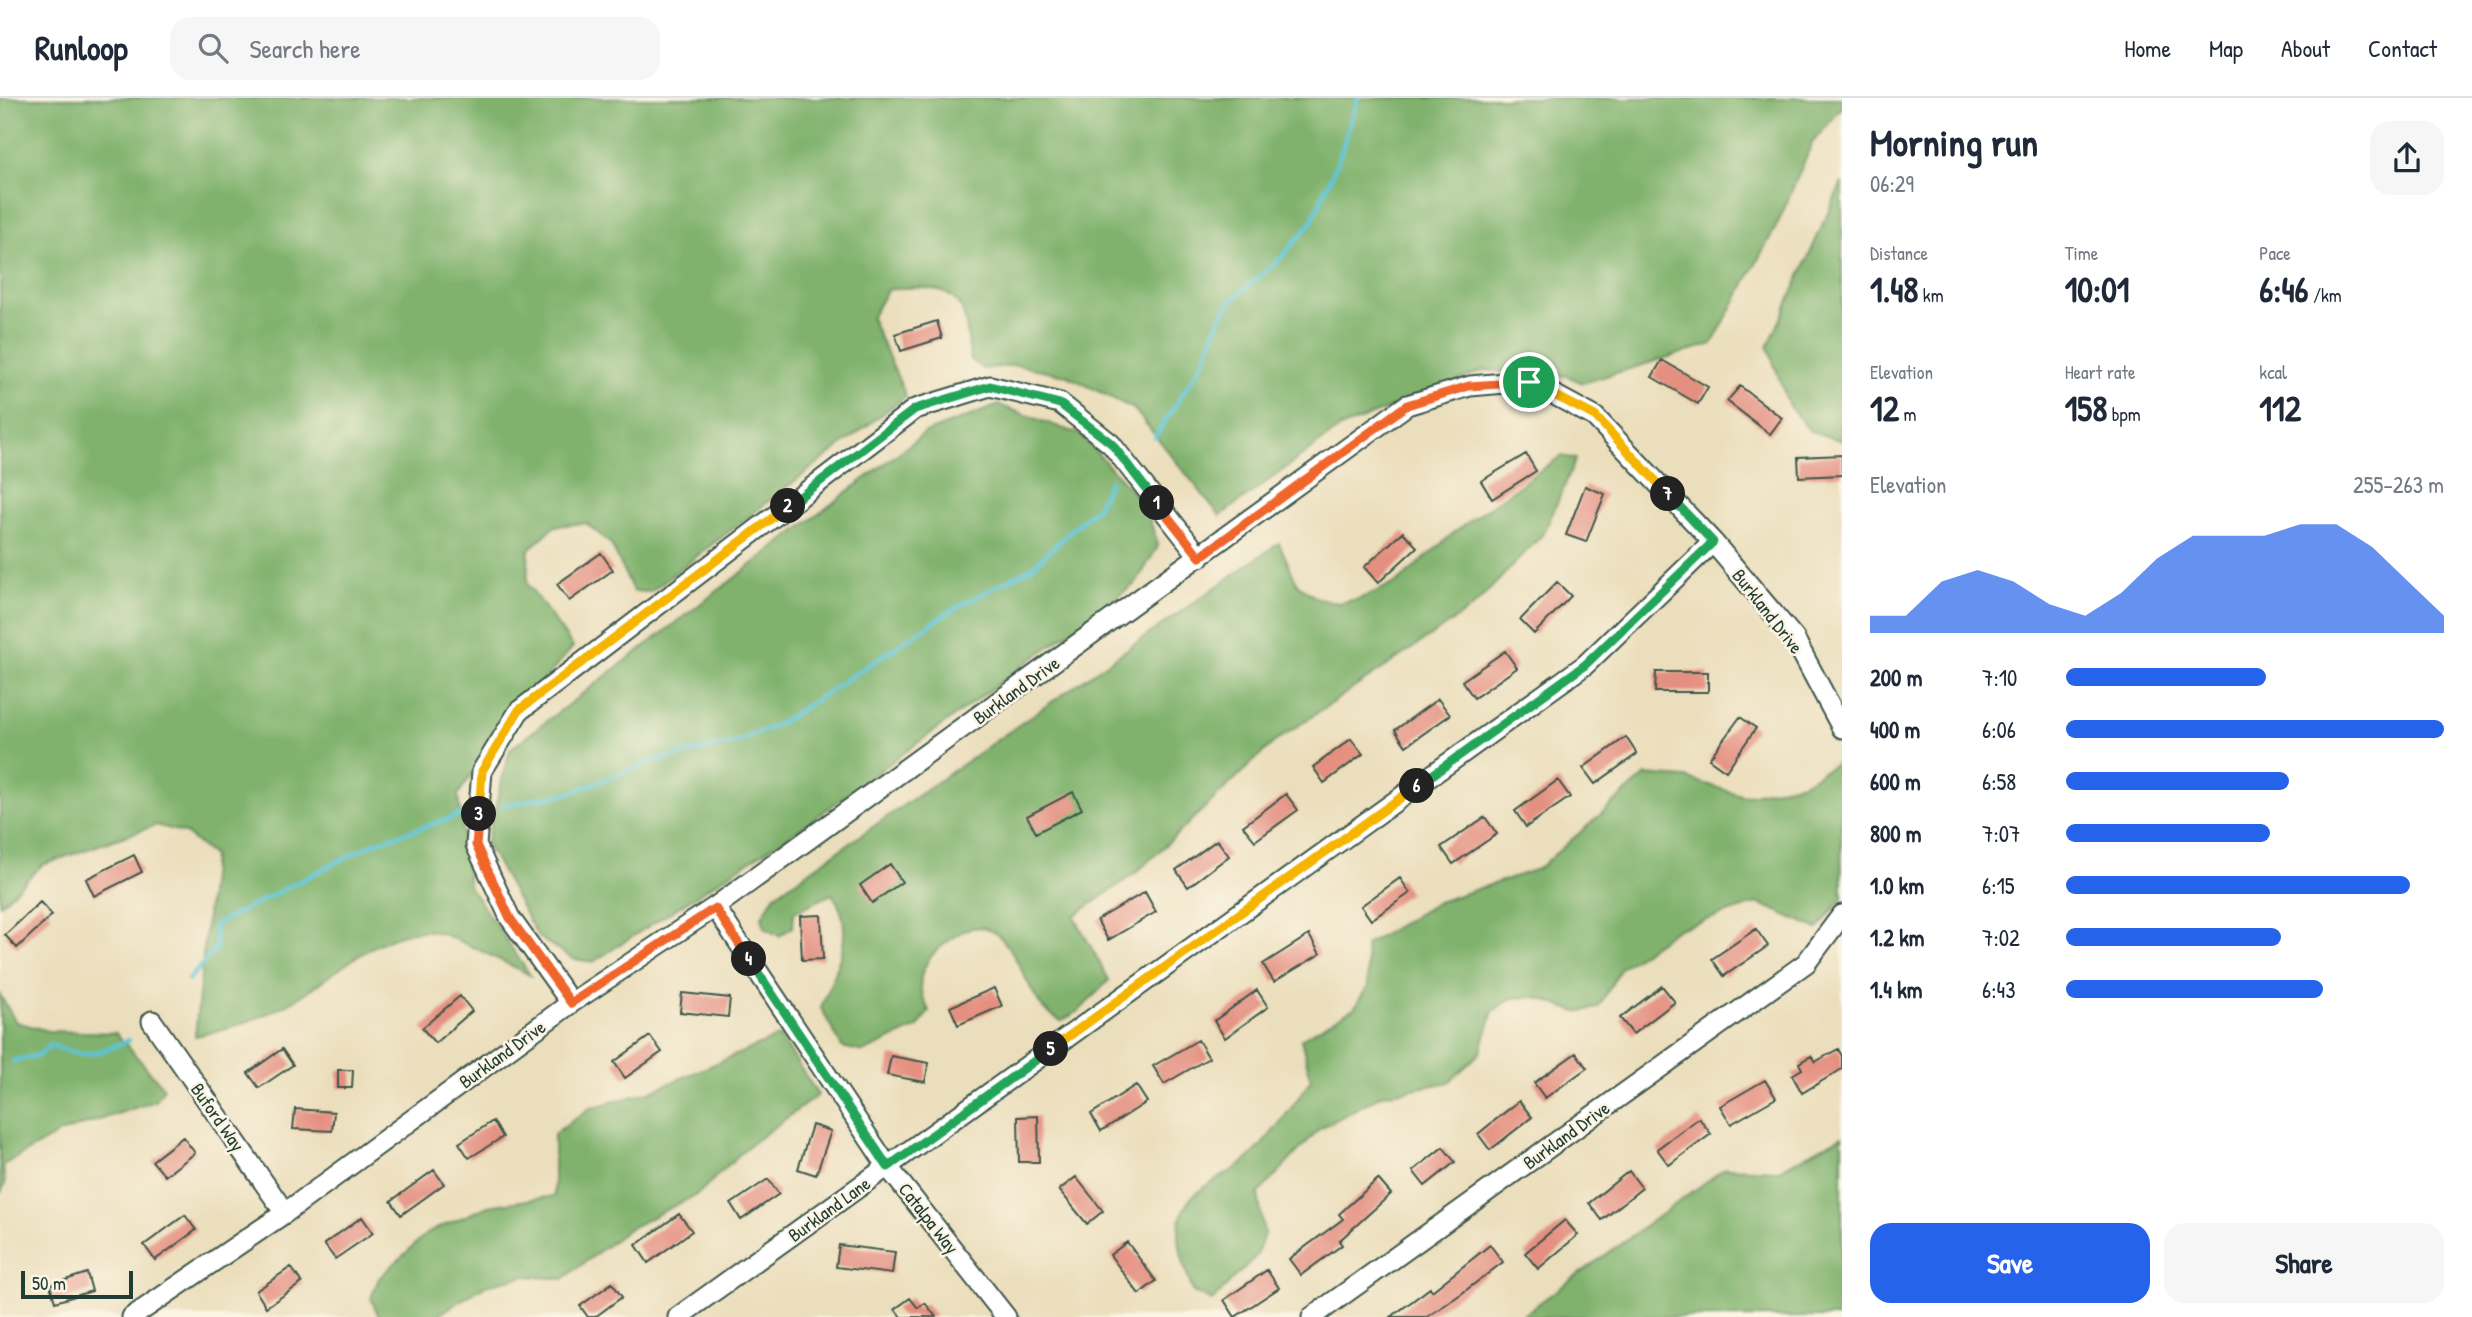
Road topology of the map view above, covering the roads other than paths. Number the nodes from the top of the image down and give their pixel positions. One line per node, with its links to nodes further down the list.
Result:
1 (1713, 542): 2 (street, Burkland Drive); 3 (street, Burkland Drive); 8 (street, Burkland Lane)
2 (1200, 557): 4 (street, Burkland Drive); 6 (street)
3 (1842, 728)
4 (715, 908): 6 (street, Burkland Drive); 8 (street, Catalpa Way)
5 (1842, 915): 13 (street, Burkland Drive)
6 (571, 1003): 9 (street, Burkland Drive)
7 (152, 1021): 9 (street, Buford Way)
8 (888, 1167): 11 (street, Burkland Lane); 12 (street, Catalpa Way)
9 (285, 1213): 10 (street, Burkland Drive)
10 (132, 1317)
11 (678, 1317)
12 (1006, 1317)
13 (1312, 1317)

